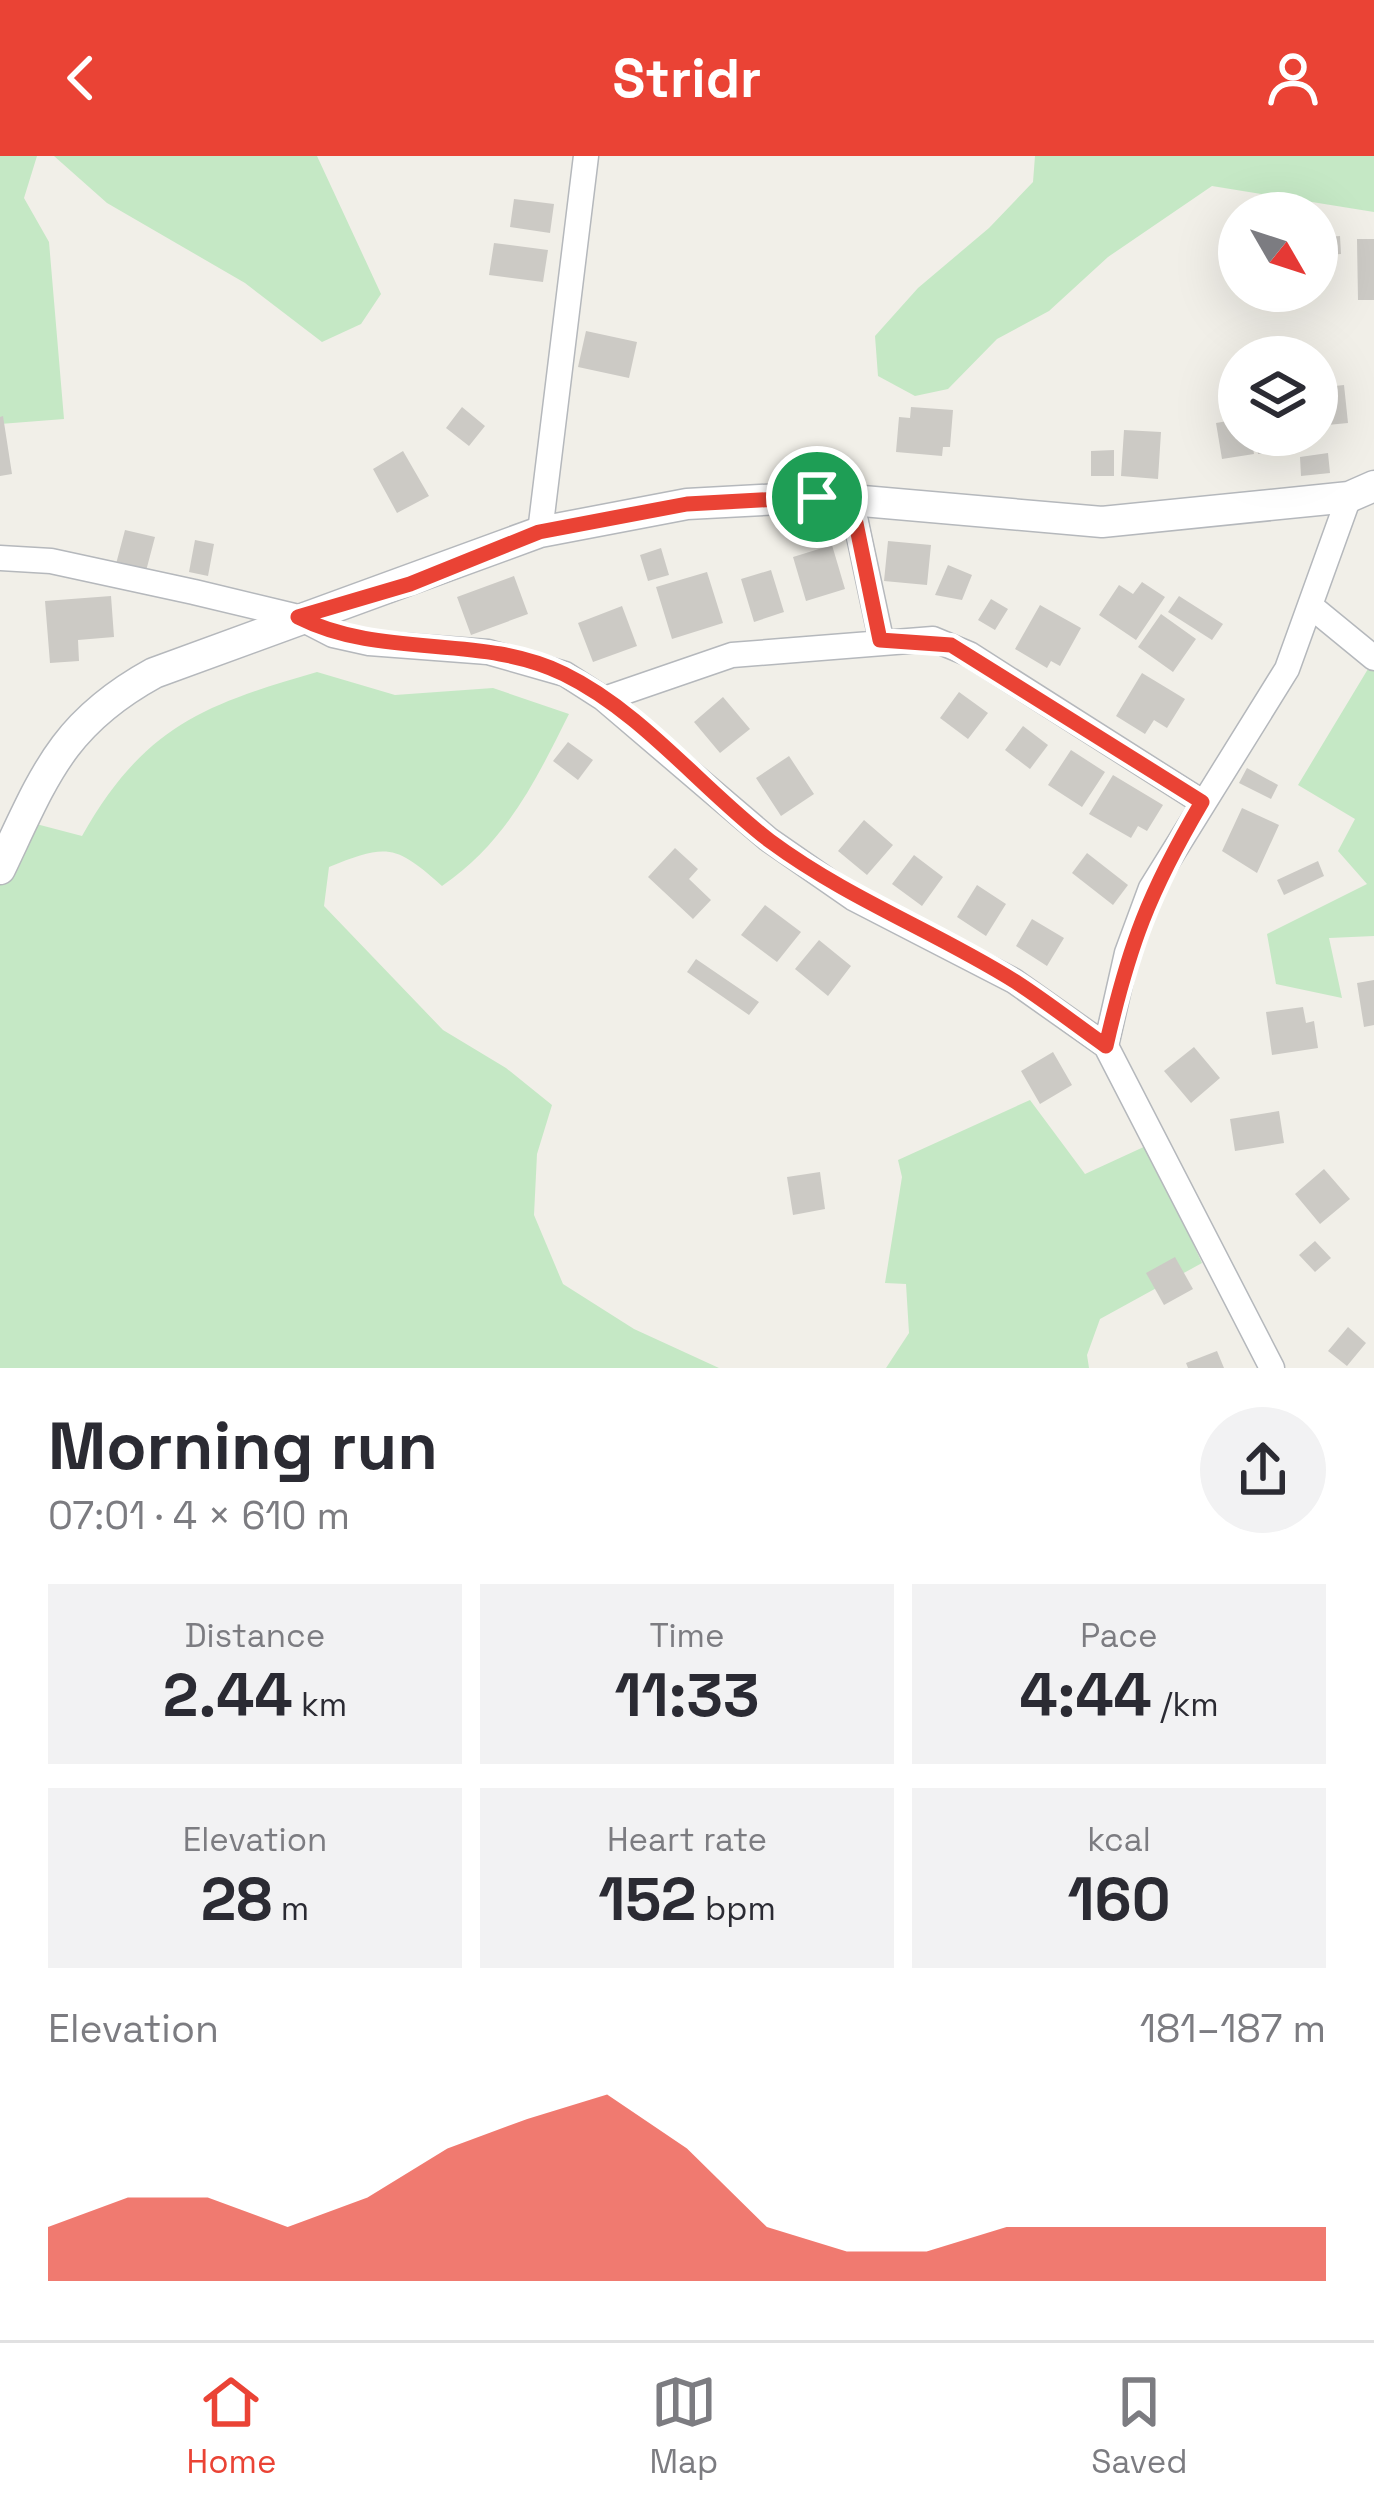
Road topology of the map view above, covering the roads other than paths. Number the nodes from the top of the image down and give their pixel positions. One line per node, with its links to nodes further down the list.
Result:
1 (586, 156): 4 (street)
2 (1362, 492): 3 (street); 6 (street)
3 (851, 499): 4 (street); 8 (street)
4 (539, 532): 7 (street)
5 (0, 558): 7 (street)
6 (1313, 608): 9 (street); 11 (street)
7 (298, 617): 10 (street); 12 (street)
8 (880, 640): 10 (street); 11 (street)
9 (1374, 658)
10 (604, 699): 13 (street)
11 (1202, 802): 13 (street)
12 (0, 868)
13 (1106, 1046): 14 (street)
14 (1272, 1368)

